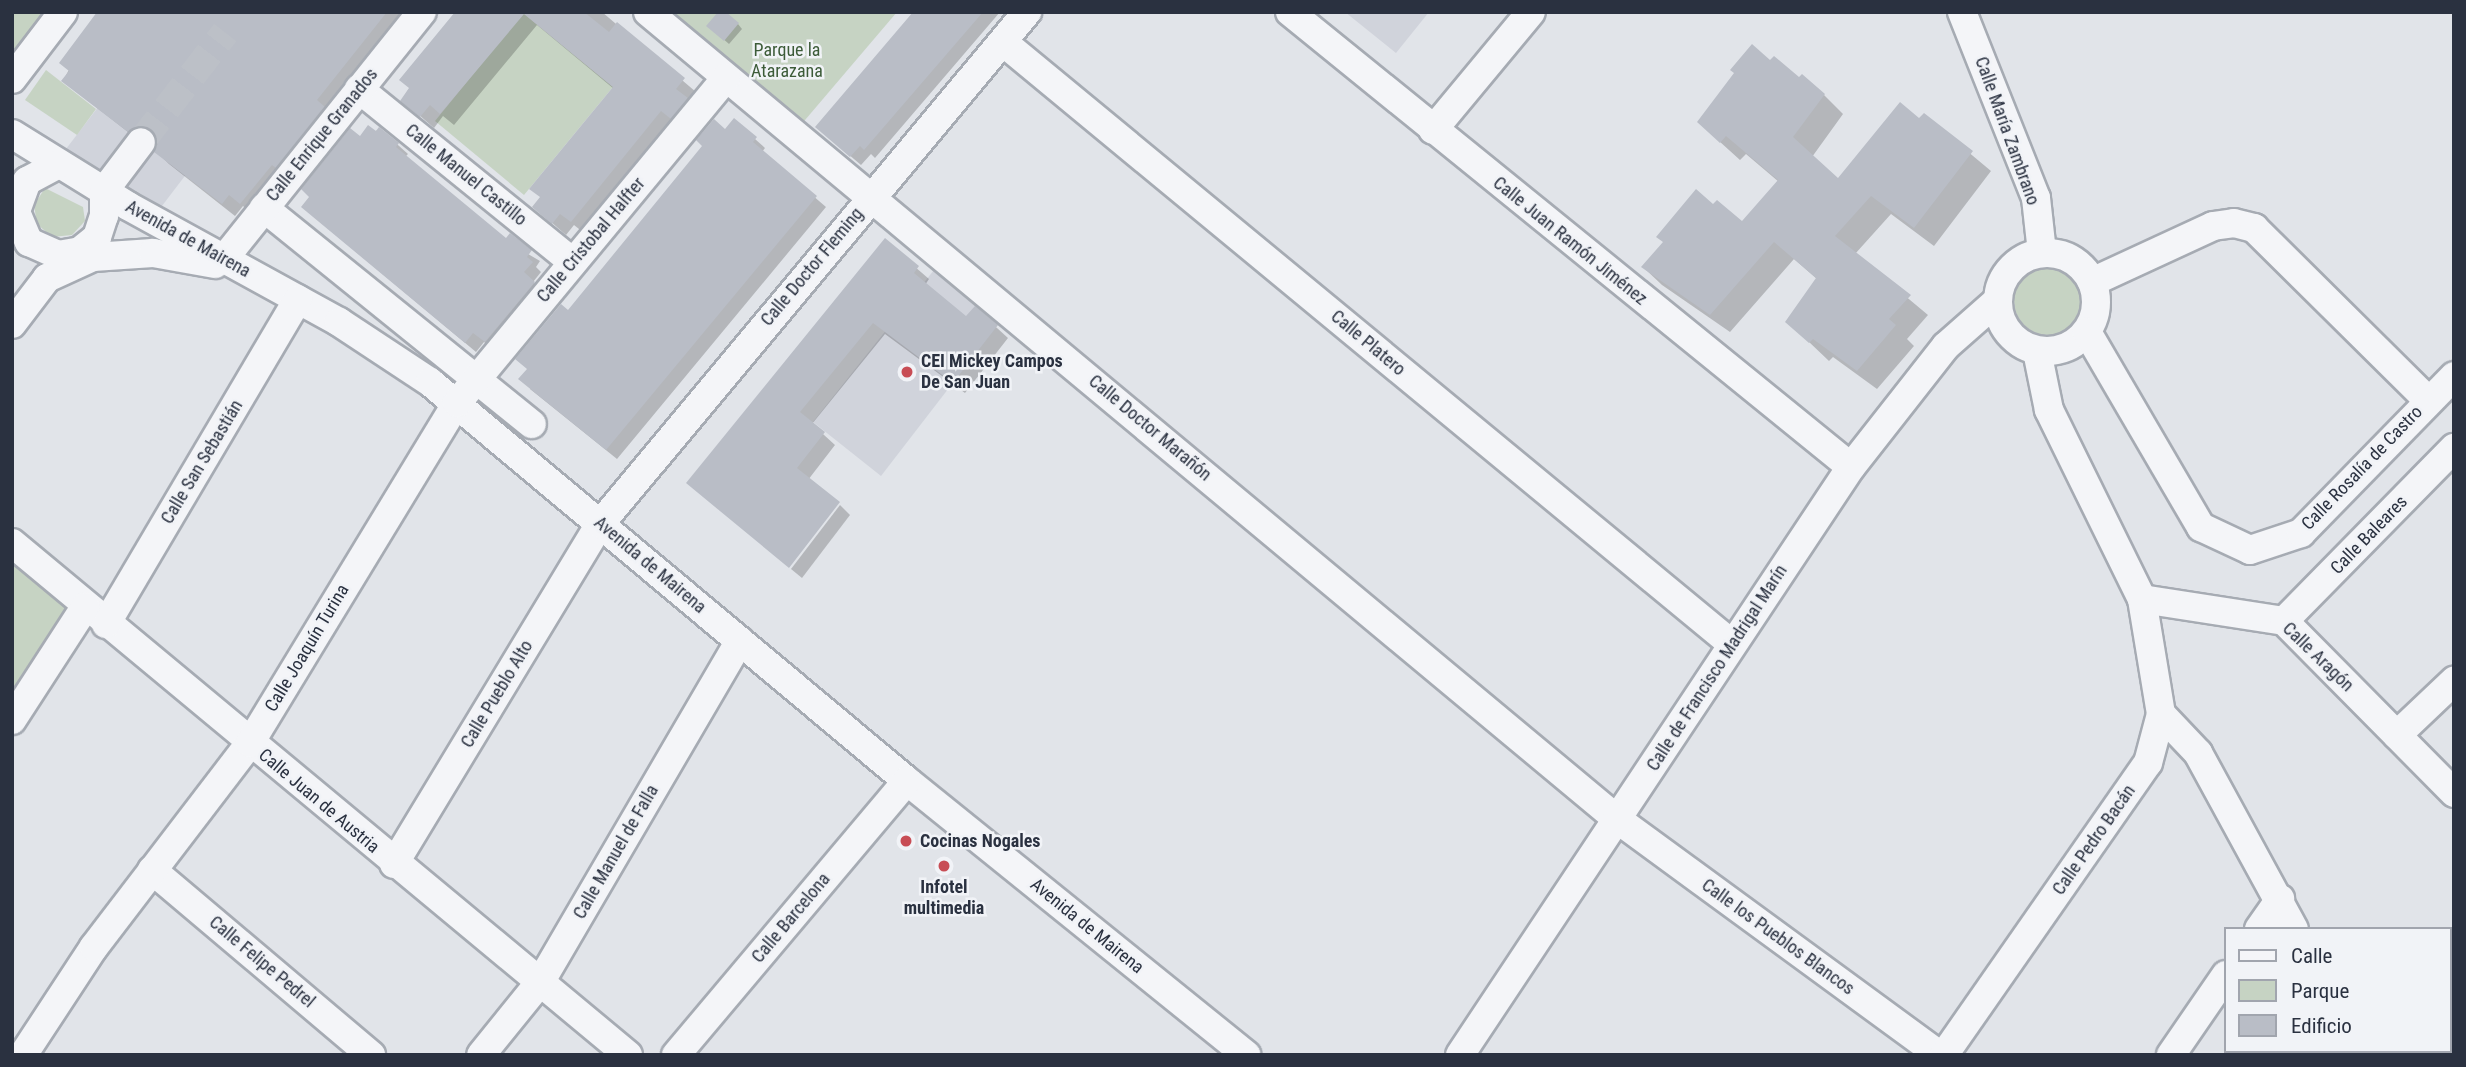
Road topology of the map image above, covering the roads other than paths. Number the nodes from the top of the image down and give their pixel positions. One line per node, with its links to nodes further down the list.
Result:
1 (63, 12): 10 (street)
2 (422, 12): 11 (street, Calle Enrique Granados)
3 (648, 12): 9 (street, Calle Doctor Marañón)
4 (1027, 12): 8 (street, Calle Doctor Fleming)
5 (1290, 12): 12 (street, Calle Juan Ramón Jiménez)
6 (1531, 12): 12 (street)
7 (1962, 12): 21 (street, Calle María Zambrano)
8 (1003, 42): 17 (street, Calle Doctor Fleming); 47 (street, Calle Platero)
9 (726, 78): 17 (street, Calle Doctor Marañón); 23 (street, Calle Cristobal Halfter)
10 (12, 79)
11 (359, 89): 18 (street, Calle Enrique Granados); 23 (street, Calle Manuel Castillo)
12 (1433, 130): 39 (street, Calle Juan Ramón Jiménez)
13 (12, 134): 15 (street, Avenida de Mairena)
14 (141, 142): 16 (street)
15 (59, 164): 16 (street, Avenida de Mairena); 19 (street)
16 (104, 191): 20 (street); 22 (street, Avenida de Mairena)
17 (872, 195): 40 (street, Calle Doctor Fleming); 55 (street, Calle Doctor Marañón)
18 (264, 208): 22 (street, Calle Enrique Granados); 34 (street)
19 (14, 219): 20 (street)
20 (89, 245): 24 (street)
21 (2042, 252): 26 (street); 29 (street)
22 (223, 260): 25 (street, Avenida de Mairena)
23 (573, 262): 34 (street, Calle Cristobal Halfter)
24 (53, 274): 25 (street); 27 (street); 30 (street)
25 (258, 279): 28 (street, Avenida de Mairena)
26 (2092, 282): 31 (street); 35 (street)
27 (12, 290)
28 (298, 299): 36 (street, Avenida de Mairena); 45 (street, Calle San Sebastián)
29 (1997, 302): 32 (street); 39 (street, Calle de Francisco Madrigal Marín)
30 (12, 324)
31 (2087, 332): 32 (street); 35 (street, Calle Rosalía de Castro)
32 (2037, 351): 42 (street, Calle Pedro Bacán)
33 (2454, 376): 35 (street, Calle Rosalía de Castro)
34 (476, 380): 36 (street, Calle Cristobal Halfter); 37 (street)
35 (2428, 400)
36 (457, 403): 40 (street, Avenida de Mairena); 52 (street, Calle Joaquín Turina)
37 (532, 424)
38 (2454, 448): 44 (street, Calle Baleares)
39 (1851, 467): 47 (street, Calle de Francisco Madrigal Marín)
40 (600, 524): 46 (street, Avenida de Mairena); 56 (street, Calle Pueblo Alto)
41 (12, 543): 43 (street, Calle Juan de Austria)
42 (2142, 599): 44 (street, Calle Aragón); 49 (street, Calle Pedro Bacán)
43 (85, 607): 45 (street, Calle Juan de Austria); 50 (street)
44 (2284, 621): 51 (street, Calle Aragón)
45 (106, 624): 52 (street, Calle Juan de Austria)
46 (740, 641): 53 (street, Avenida de Mairena); 62 (street, Calle Manuel de Falla)
47 (1732, 643): 55 (street, Calle de Francisco Madrigal Marín)
48 (2454, 681): 51 (street)
49 (2161, 714): 58 (street); 70 (street, Calle Pedro Bacán)
50 (12, 720)
51 (2397, 735): 54 (street, Calle Aragón)
52 (250, 743): 56 (street, Calle Juan de Austria); 57 (street, Calle Joaquín Turina)
53 (907, 781): 67 (street, Calle Barcelona); 68 (street, Avenida de Mairena)
54 (2454, 793)
55 (1617, 819): 69 (street, Calle de Francisco Madrigal Marín); 70 (street, Calle los Pueblos Blancos)
56 (394, 864): 62 (street, Calle Juan de Austria)
57 (152, 870): 63 (street, Calle Joaquín Turina); 64 (street, Calle Felipe Pedrel)
58 (2280, 899): 59 (street); 60 (street)
59 (2260, 927)
60 (2293, 927)
61 (2224, 978): 71 (street)
62 (541, 981): 65 (street, Calle Manuel de Falla); 66 (street, Calle Juan de Austria)
63 (23, 1055)
64 (372, 1055)
65 (481, 1055)
66 (628, 1055)
67 (676, 1055)
68 (1246, 1055)
69 (1460, 1055)
70 (1942, 1055)
71 (2171, 1055)

